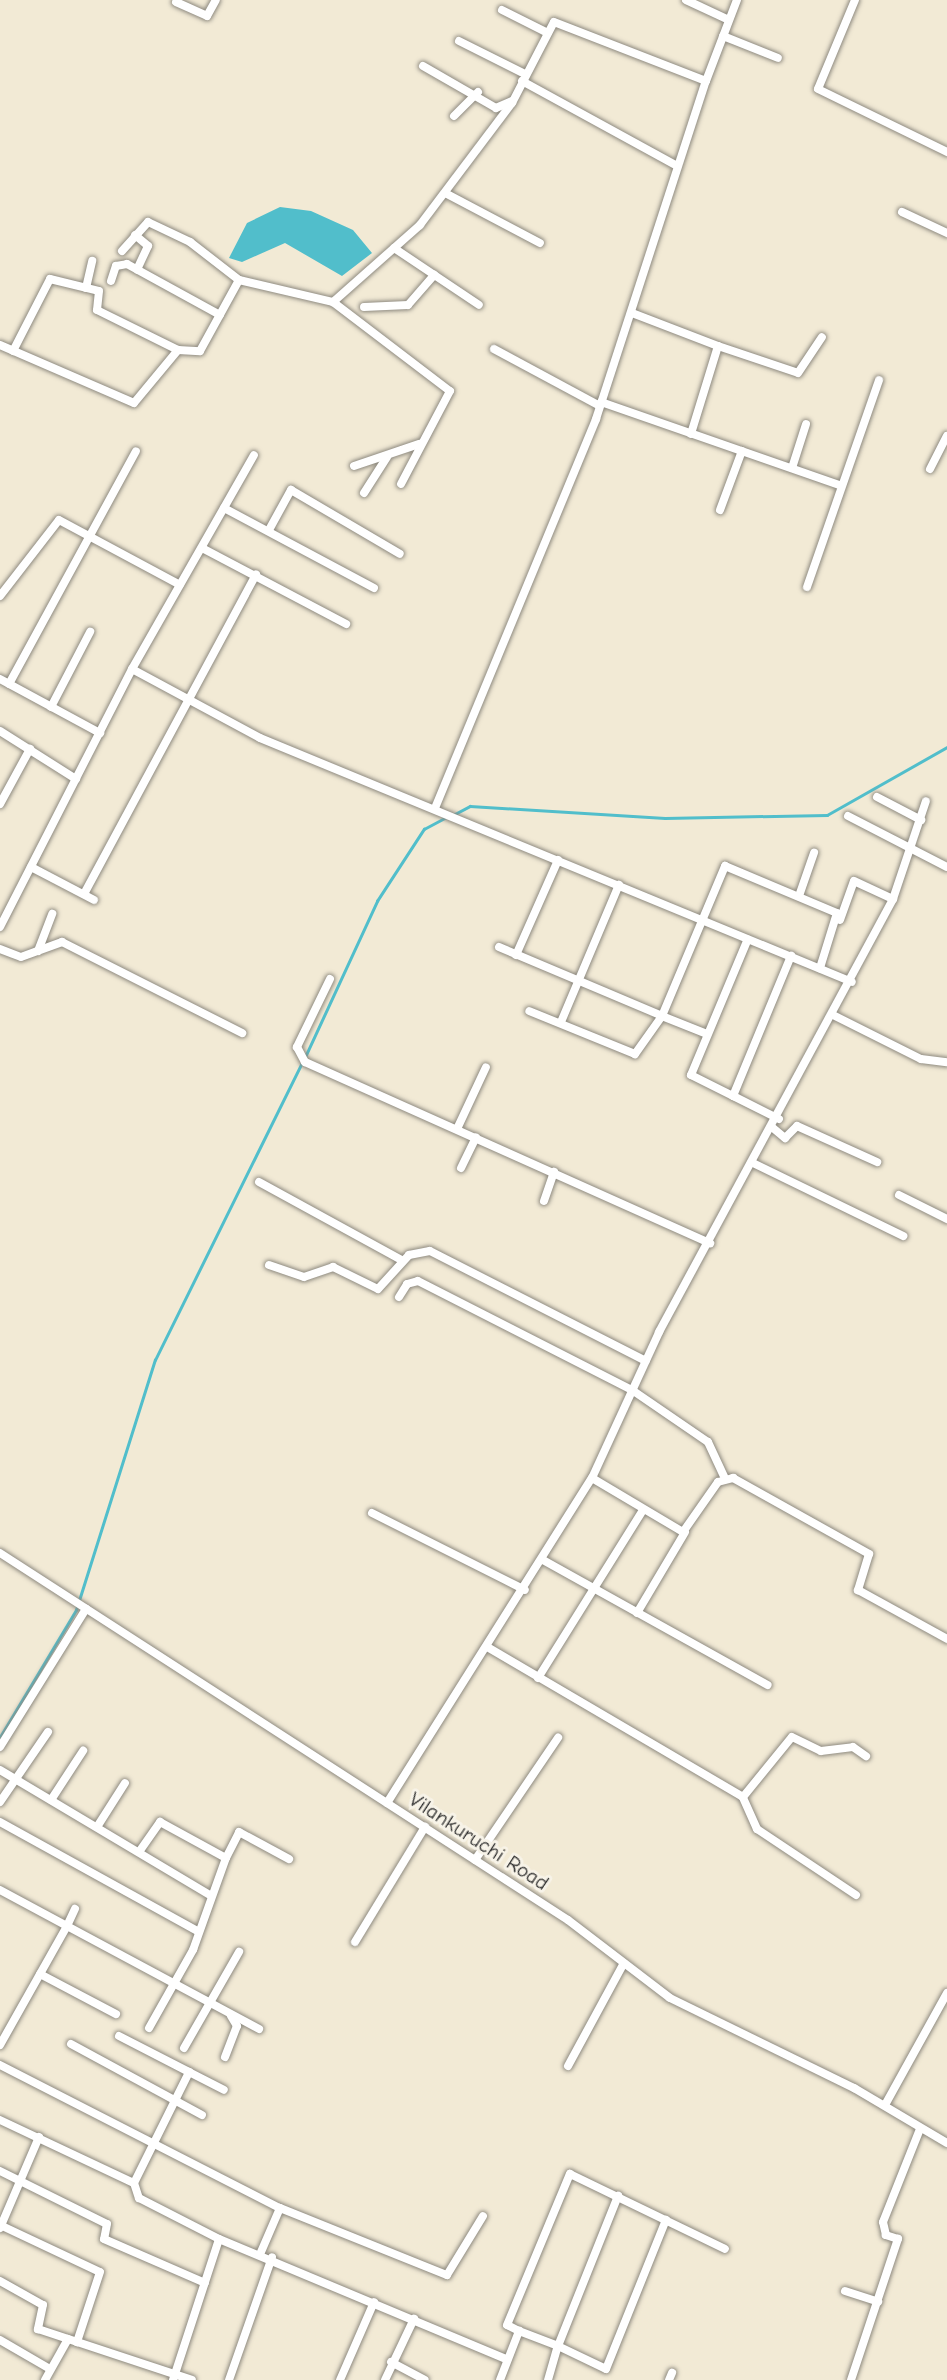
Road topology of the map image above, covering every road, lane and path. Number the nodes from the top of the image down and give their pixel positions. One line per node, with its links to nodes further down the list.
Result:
1 (216, 0): 5 (street)
2 (685, 0): 7 (street)
3 (737, 0): 7 (street)
4 (855, 0): 18 (street)
5 (176, 2)
6 (502, 10): 8 (street)
7 (729, 20): 9 (street)
8 (548, 33): 13 (street); 14 (street)
9 (723, 36): 11 (street); 14 (street)
10 (459, 41): 13 (street)
11 (778, 58)
12 (423, 66): 15 (street)
13 (524, 78): 16 (street); 19 (street)
14 (706, 81): 19 (street)
15 (478, 92): 16 (street); 17 (street)
16 (512, 101): 20 (street)
17 (454, 116)
18 (947, 152)
19 (677, 166): 36 (street)
20 (447, 194): 24 (street); 25 (street)
21 (902, 212): 22 (street)
22 (947, 233)
23 (135, 235): 26 (street); 28 (street); 30 (street)
24 (540, 243)
25 (394, 248): 29 (street); 33 (street)
26 (122, 251)
27 (92, 261): 32 (street)
28 (137, 270): 31 (street); 37 (street)
29 (434, 275): 34 (street); 35 (street)
30 (239, 280): 33 (street); 37 (street)
31 (111, 281)
32 (86, 288): 42 (street); 43 (street)
33 (333, 302): 49 (street)
34 (480, 305)
35 (364, 307)
36 (632, 313): 40 (street); 45 (street)
37 (220, 315): 43 (street)
38 (822, 337): 40 (street)
39 (0, 345): 42 (street)
40 (718, 346): 47 (street)
41 (494, 349): 45 (street)
42 (13, 351): 43 (street)
43 (178, 351)
44 (879, 380): 59 (street)
45 (601, 404): 47 (street); 86 (street)
46 (806, 424): 56 (street)
47 (691, 434): 50 (street)
48 (947, 436): 51 (street)
49 (419, 444): 54 (street); 58 (street)
50 (742, 451): 56 (street); 62 (street)
51 (944, 451): 57 (street)
52 (136, 452): 64 (street)
53 (254, 455): 61 (street)
54 (387, 457): 55 (street); 60 (street)
55 (355, 466)
56 (792, 468): 59 (street)
57 (930, 469)
58 (401, 484)
59 (840, 485): 69 (street)
60 (364, 493)
61 (225, 508): 63 (street); 65 (street)
62 (720, 510)
63 (269, 530): 66 (street); 70 (street)
64 (90, 536): 68 (street); 71 (street); 76 (street)
65 (202, 548): 67 (street); 68 (street)
66 (400, 554)
67 (256, 574): 72 (street); 77 (street)
68 (180, 585): 74 (street)
69 (807, 587)
70 (374, 588)
71 (0, 596)
72 (346, 624)
73 (90, 632): 78 (street)
74 (132, 669): 77 (street); 80 (street)
75 (0, 679): 76 (street)
76 (9, 684): 78 (street)
77 (188, 699): 86 (street); 95 (street)
78 (51, 707): 80 (street)
79 (0, 731): 81 (street)
80 (100, 733): 82 (street)
81 (30, 749): 82 (street); 85 (street)
82 (76, 779): 92 (street)
83 (877, 797): 88 (street)
84 (926, 801): 88 (street)
85 (0, 804)
86 (435, 808): 91 (street)
87 (848, 816): 89 (street)
88 (921, 820): 89 (street)
89 (913, 851): 93 (street); 97 (street)
90 (814, 853): 96 (street)
91 (558, 860): 94 (street); 108 (street)
92 (31, 867): 95 (street); 99 (street)
93 (947, 867)
94 (619, 885): 101 (street); 112 (street)
95 (83, 894): 98 (street)
96 (799, 897): 101 (street); 102 (street)
97 (893, 899): 102 (street); 113 (street)
98 (94, 900)
99 (4, 910): 103 (street)
100 (52, 914): 107 (street)
101 (701, 919): 104 (street); 115 (street)
102 (840, 920): 110 (street)
103 (0, 927)
104 (748, 939): 109 (street); 119 (street)
105 (499, 947): 108 (street)
106 (0, 949): 107 (street)
107 (38, 951): 118 (street)
108 (516, 955): 112 (street)
109 (791, 956): 110 (street); 122 (street)
110 (820, 968): 113 (street)
111 (330, 979): 125 (street)
112 (578, 982): 115 (street); 117 (street)
113 (852, 982): 116 (street)
114 (529, 1011): 117 (street)
115 (662, 1016): 117 (street); 119 (street)
116 (835, 1016): 120 (street); 123 (street)
117 (561, 1022)
118 (242, 1033)
119 (708, 1034): 122 (street)
120 (947, 1062)
121 (486, 1067): 125 (street)
122 (733, 1096): 123 (street)
123 (779, 1119): 124 (street)
124 (774, 1128): 127 (street); 128 (street)
125 (457, 1129): 126 (street)
126 (476, 1137): 129 (street); 130 (street)
127 (877, 1162)
128 (755, 1164): 135 (street); 136 (street)
129 (461, 1168)
130 (554, 1172): 133 (street); 136 (street)
131 (259, 1182): 137 (street)
132 (899, 1195): 134 (street)
133 (544, 1201)
134 (947, 1219)
135 (903, 1236)
136 (710, 1242): 140 (street)
137 (403, 1261): 138 (street); 140 (street)
138 (268, 1265)
139 (399, 1297): 141 (street)
140 (646, 1360): 141 (street)
141 (632, 1390): 142 (street); 143 (street)
142 (724, 1476): 146 (street); 153 (street)
143 (592, 1478): 144 (street); 148 (street)
144 (643, 1510): 146 (street); 149 (street)
145 (372, 1513): 150 (street)
146 (685, 1532): 152 (street)
147 (0, 1553): 151 (street, Vilankuruchi Road)
148 (543, 1560): 149 (street); 150 (street)
149 (594, 1589): 152 (street); 155 (street)
150 (525, 1590): 154 (street)
151 (81, 1605): 159 (street); 168 (street, Vilankuruchi Road)
152 (637, 1613): 156 (street)
153 (947, 1639)
154 (489, 1648): 155 (street); 168 (street)
155 (538, 1678): 165 (street)
156 (768, 1685)
157 (48, 1732): 163 (street)
158 (558, 1738): 175 (street)
159 (0, 1747)
160 (83, 1751): 166 (street)
161 (866, 1756): 165 (street)
162 (0, 1770): 163 (street)
163 (14, 1778): 166 (street); 167 (street)
164 (125, 1783): 170 (street)
165 (743, 1797): 178 (street)
166 (51, 1800): 170 (street)
167 (0, 1802)
168 (387, 1803): 171 (street, Vilankuruchi Road)
169 (0, 1822): 181 (street)
170 (97, 1827): 172 (street)
171 (425, 1827): 175 (street, Vilankuruchi Road); 182 (street)
172 (139, 1852): 173 (street); 177 (street)
173 (226, 1858): 174 (street); 177 (street)
174 (289, 1859)
175 (475, 1860): 184 (street, Vilankuruchi Road)
176 (0, 1890): 180 (street)
177 (210, 1895): 181 (street)
178 (856, 1895)
179 (75, 1909): 180 (street)
180 (67, 1926): 185 (street); 186 (street)
181 (199, 1932): 186 (street)
182 (355, 1942)
183 (239, 1952): 188 (street)
184 (624, 1963): 199 (street); 203 (street, Vilankuruchi Road)
185 (40, 1974): 190 (street); 195 (street)
186 (177, 1984): 188 (street); 191 (street)
187 (947, 1993): 203 (street)
188 (209, 2002): 189 (street); 196 (street)
189 (230, 2013): 192 (street); 197 (street)
190 (116, 2014)
191 (149, 2028)
192 (259, 2029)
193 (119, 2036): 200 (street)
194 (71, 2044): 202 (street)
195 (0, 2045)
196 (184, 2048)
197 (225, 2057)
198 (0, 2065): 209 (street)
199 (568, 2066)
200 (189, 2072): 201 (street); 202 (street)
201 (224, 2090)
202 (174, 2101): 204 (street); 209 (street)
203 (885, 2105): 206 (street, Vilankuruchi Road)
204 (202, 2115)
205 (0, 2120): 207 (street)
206 (920, 2129): 208 (street, Vilankuruchi Road); 226 (street)
207 (39, 2137): 211 (street); 212 (street)
208 (947, 2143)
209 (151, 2145): 212 (street); 214 (street)
210 (0, 2171): 211 (street)
211 (22, 2181): 217 (street); 223 (street)
212 (134, 2183): 218 (street)
213 (618, 2196): 216 (street); 228 (street); 232 (street)
214 (280, 2208): 215 (street); 220 (street)
215 (483, 2216)
216 (666, 2220): 219 (street); 232 (street)
217 (0, 2226): 231 (street)
218 (219, 2239): 220 (street); 223 (street)
219 (725, 2249)
220 (261, 2252): 221 (street)
221 (272, 2257): 225 (street); 239 (street)
222 (0, 2281): 229 (street)
223 (205, 2283): 236 (street)
224 (845, 2291): 226 (street)
225 (374, 2302): 227 (street); 240 (street)
226 (878, 2302): 245 (street)
227 (414, 2319): 233 (street); 234 (street)
228 (519, 2331): 232 (street); 233 (street)
229 (68, 2339): 231 (street); 235 (street)
230 (0, 2340): 235 (street)
231 (77, 2342): 236 (street)
232 (558, 2346): 244 (street)
233 (506, 2359): 243 (street)
234 (391, 2362): 241 (street); 242 (street)
235 (50, 2370): 237 (street)
236 (174, 2377): 238 (street)
237 (45, 2380)
238 (192, 2380)
239 (229, 2380)
240 (340, 2380)
241 (385, 2380)
242 (425, 2380)
243 (500, 2380)
244 (548, 2380)
245 (851, 2380)

